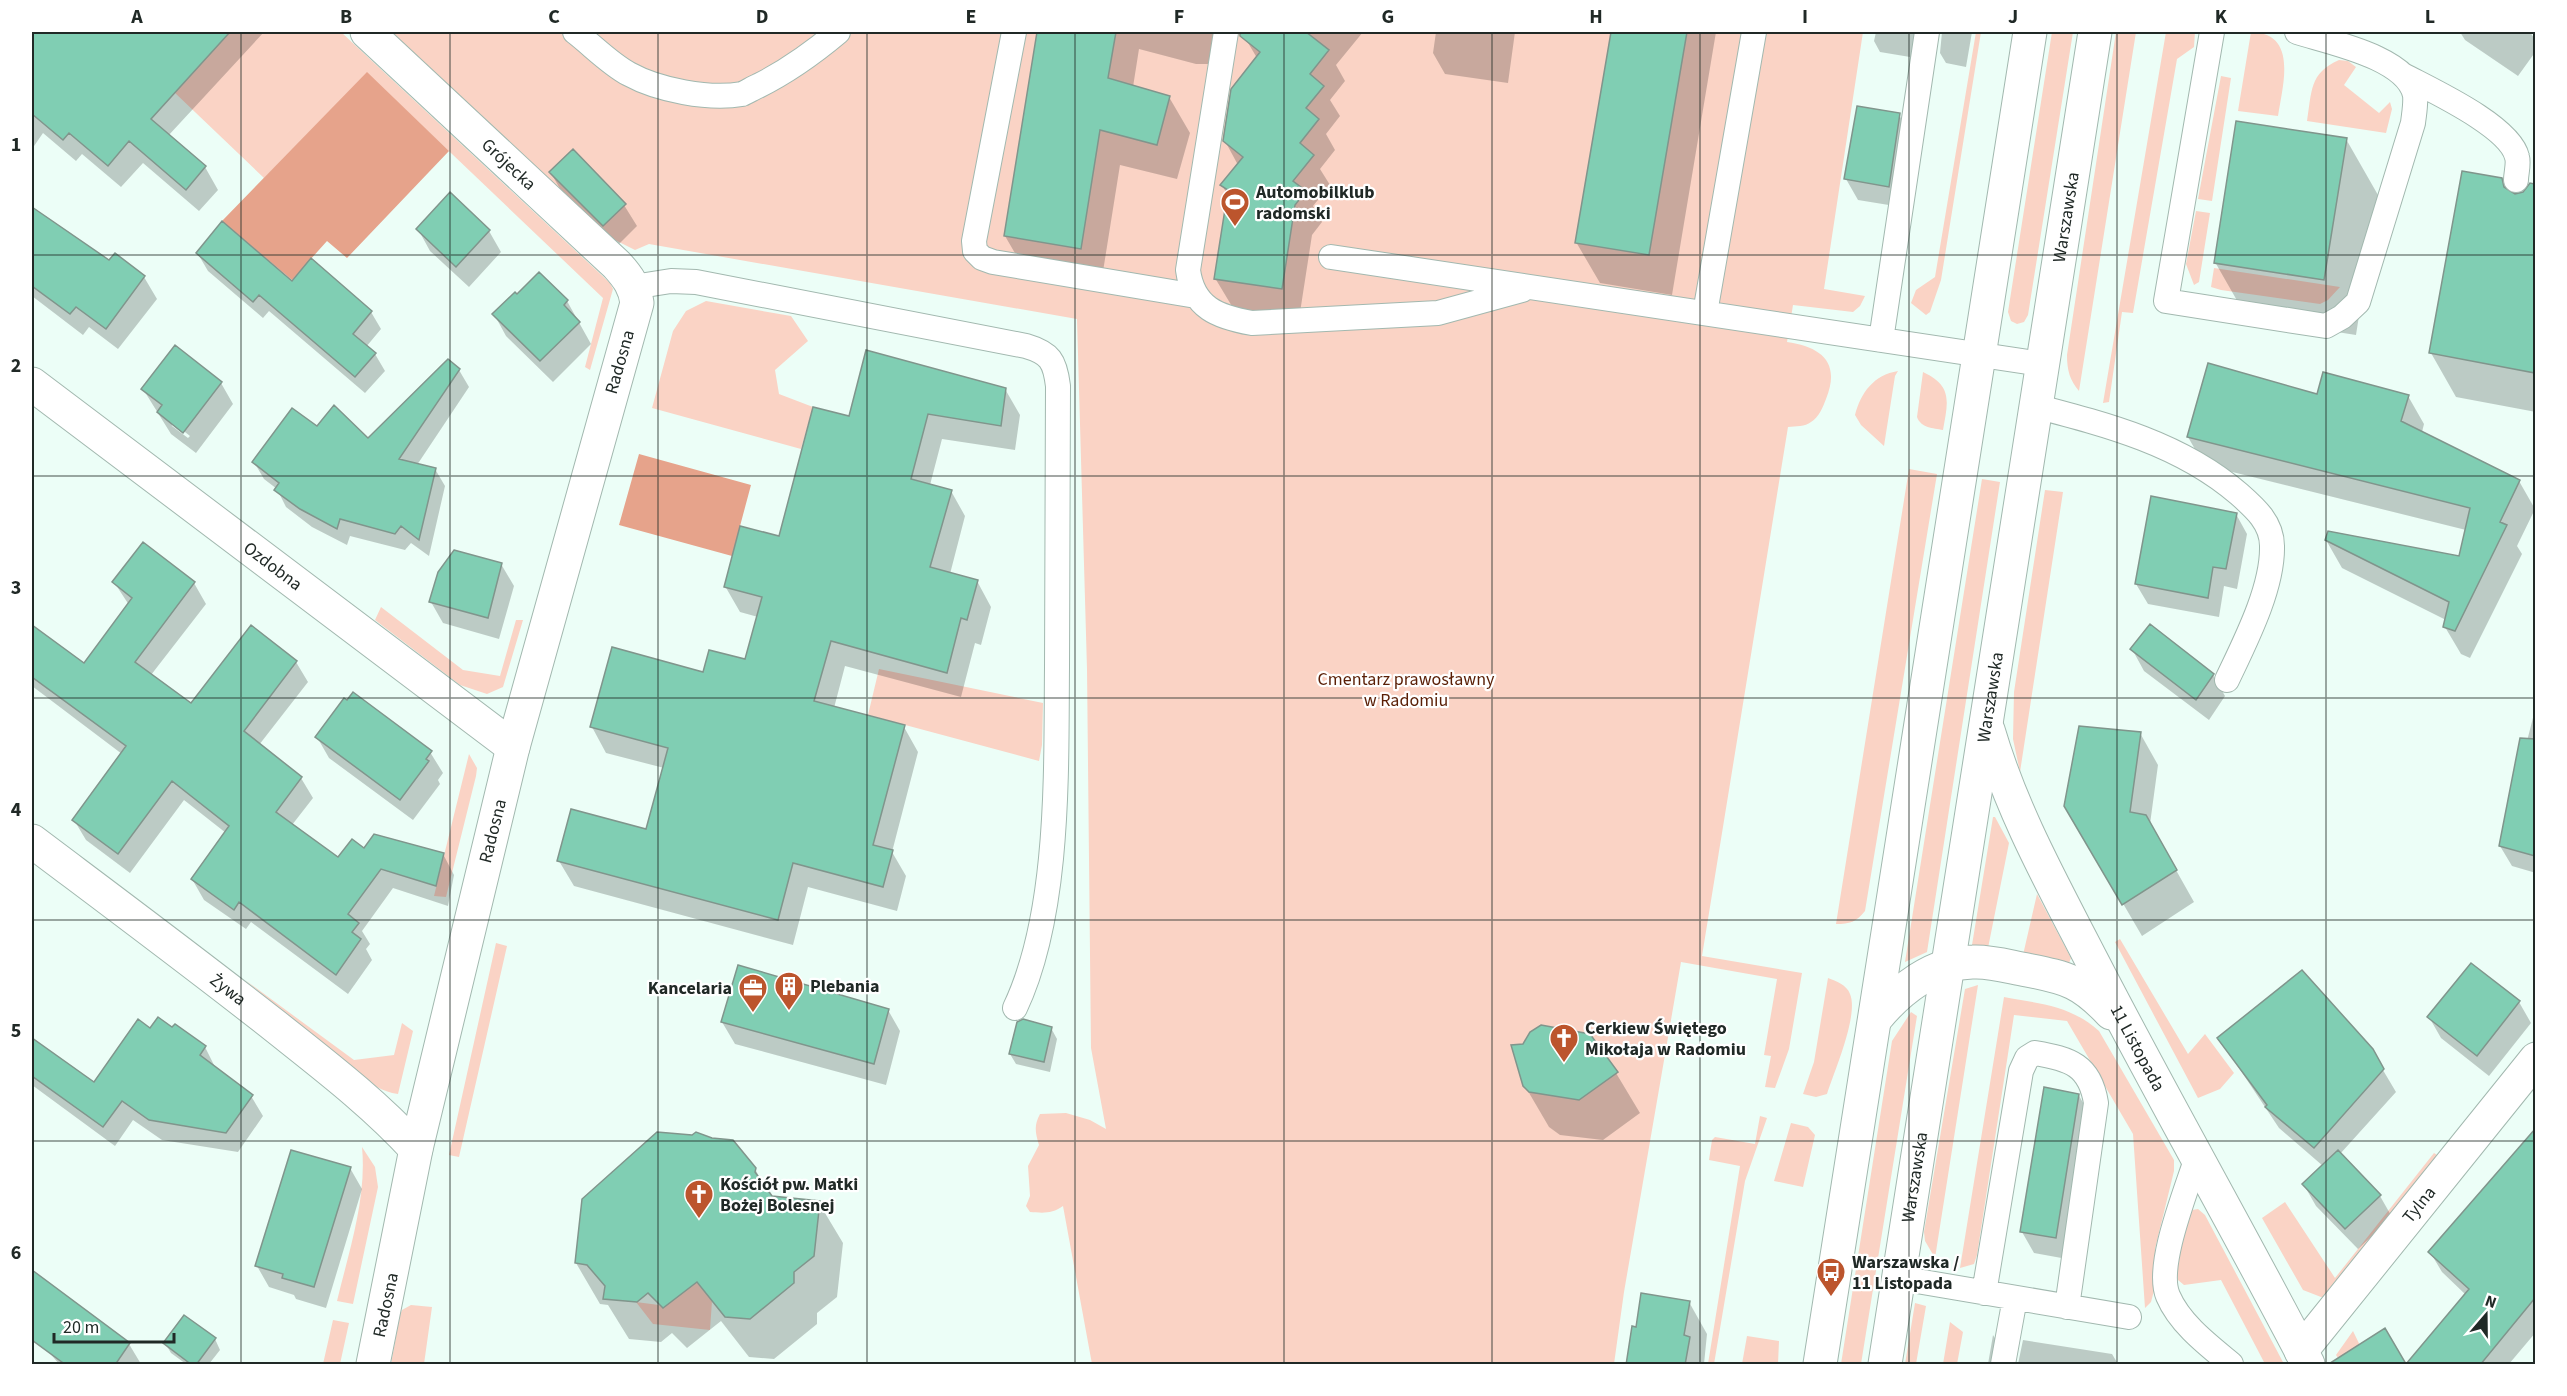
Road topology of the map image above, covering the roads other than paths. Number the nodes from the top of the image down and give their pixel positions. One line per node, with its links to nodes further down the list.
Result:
1 (368, 32): 16 (main road, Grójecka)
2 (575, 32): 3 (lane)
3 (838, 32)
4 (1014, 32): 17 (lane)
5 (1226, 32): 17 (lane)
6 (1754, 32): 18 (lane)
7 (1927, 32): 19 (lane)
8 (2030, 32): 20 (main road)
9 (2095, 32): 21 (main road, Warszawska)
10 (2212, 32): 12 (lane)
11 (2297, 32): 12 (lane)
12 (2401, 73): 13 (lane)
13 (2516, 180)
14 (1331, 257): 15 (lane)
15 (1533, 287): 17 (lane); 18 (lane)
16 (635, 295): 26 (main road, Radosna); 29 (lane)
17 (1196, 296)
18 (1705, 314): 19 (lane)
19 (1881, 340): 20 (lane)
20 (1978, 355): 21 (lane); 30 (main road)
21 (2041, 364): 23 (main road, Warszawska)
22 (32, 384): 26 (main road, Ozdobna)
23 (2035, 406): 24 (lane); 25 (main road, Warszawska)
24 (2227, 680)
25 (1986, 723): 28 (main road, Warszawska); 31 (main road, 11 Listopada)
26 (513, 747): 33 (main road, Radosna)
27 (32, 841): 33 (main road, Żywa)
28 (1948, 966): 30 (main road); 31 (main road); 35 (main road, Warszawska)
29 (1015, 1008)
30 (1875, 1018): 42 (main road)
31 (2128, 1031): 34 (main road, 11 Listopada)
32 (2535, 1059): 40 (main road, Tylna)
33 (416, 1149): 41 (main road, Radosna)
34 (2197, 1157): 40 (main road, 11 Listopada); 45 (lane)
35 (1899, 1278): 36 (lane); 43 (main road, Warszawska)
36 (1984, 1293): 37 (lane); 38 (lane)
37 (2015, 1298): 38 (lane); 44 (lane)
38 (2067, 1306): 39 (lane)
39 (2129, 1317)
40 (2304, 1358)
41 (373, 1365)
42 (1820, 1365)
43 (1885, 1365)
44 (2003, 1365)
45 (2231, 1365)

